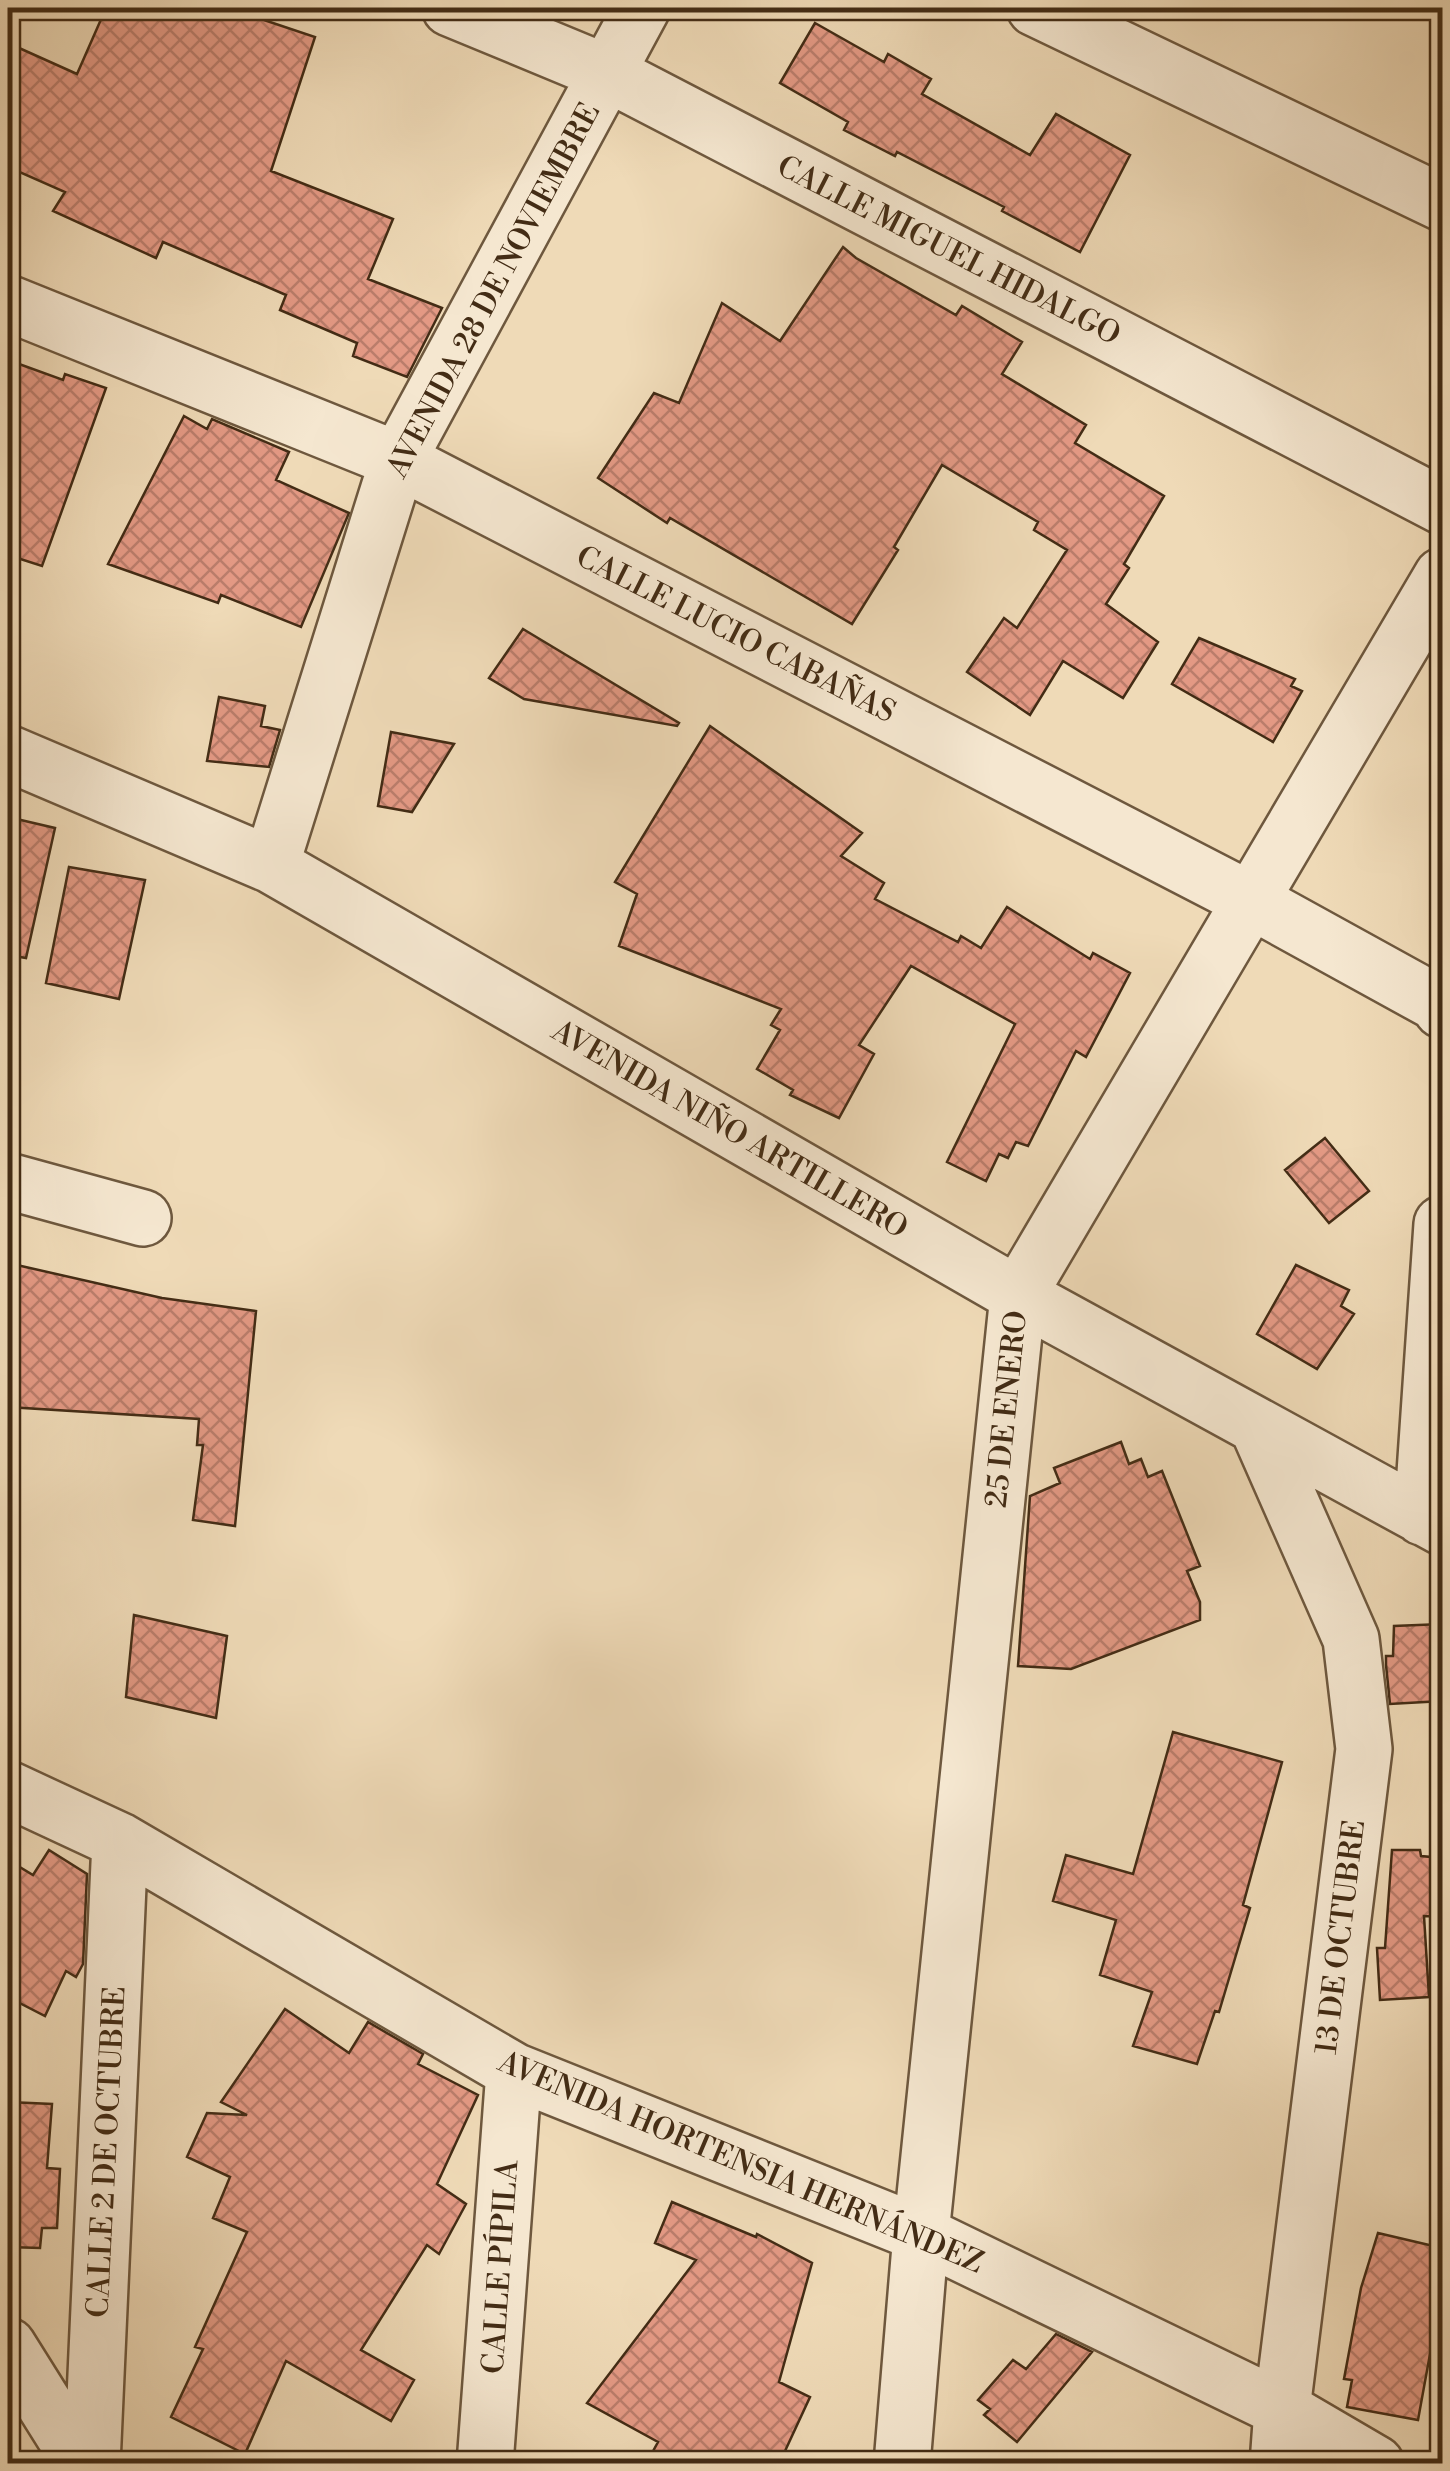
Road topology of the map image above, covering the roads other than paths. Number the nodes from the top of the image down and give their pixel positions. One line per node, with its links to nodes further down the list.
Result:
1 (450, 8): 4 (street, CALLE MIGUEL HIDALGO)
2 (642, 8): 4 (street, AVENIDA 28 DE NOVIEMBRE)
3 (1034, 8): 5 (street)
4 (607, 73): 7 (street, AVENIDA 28 DE NOVIEMBRE); 8 (street, CALLE MIGUEL HIDALGO)
5 (1442, 203)
6 (8, 303): 7 (street, CALLE LUCIO CABAÑAS)
7 (398, 460): 11 (street, AVENIDA 28 DE NOVIEMBRE); 12 (street, CALLE LUCIO CABAÑAS)
8 (1442, 506)
9 (1442, 576): 12 (street, 25 DE ENERO)
10 (8, 753): 11 (street, AVENIDA NIÑO ARTILLERO)
11 (271, 865): 17 (street, AVENIDA NIÑO ARTILLERO)
12 (1250, 900): 13 (street, CALLE LUCIO CABAÑAS); 17 (street, 25 DE ENERO)
13 (1442, 1010)
14 (8, 1182): 15 (street)
15 (144, 1218)
16 (1442, 1224): 19 (street)
17 (1018, 1295): 18 (street, AVENIDA NIÑO ARTILLERO); 23 (street, 25 DE ENERO)
18 (1258, 1428): 19 (street, AVENIDA NIÑO ARTILLERO); 25 (street, 13 DE OCTUBRE)
19 (1432, 1522)
20 (8, 1789): 21 (street, AVENIDA HORTENSIA HERNÁNDEZ)
21 (120, 1842): 22 (street, AVENIDA HORTENSIA HERNÁNDEZ); 27 (street, CALLE 2 DE OCTUBRE)
22 (514, 2070): 23 (street, AVENIDA HORTENSIA HERNÁNDEZ); 28 (street, CALLE PÍPILA)
23 (921, 2234): 25 (street, AVENIDA HORTENSIA HERNÁNDEZ); 29 (street, 25 DE ENERO)
24 (8, 2346): 26 (street)
25 (1282, 2409): 30 (street, 13 DE OCTUBRE); 31 (street, AVENIDA HORTENSIA HERNÁNDEZ)
26 (82, 2464)
27 (92, 2464)
28 (485, 2464)
29 (902, 2464)
30 (1278, 2464)
31 (1376, 2464)

